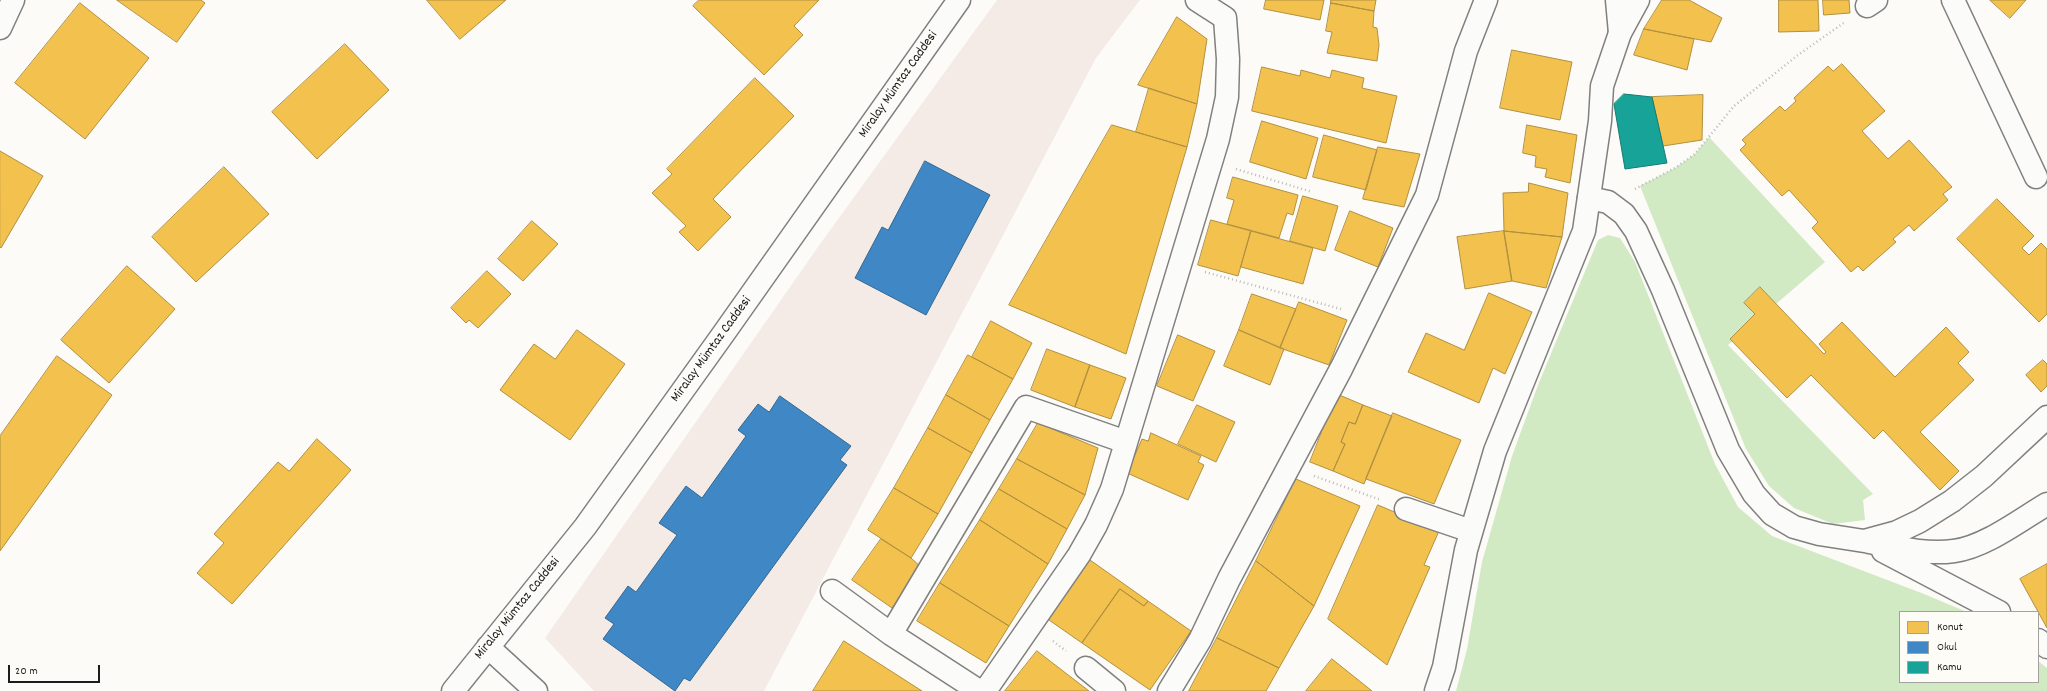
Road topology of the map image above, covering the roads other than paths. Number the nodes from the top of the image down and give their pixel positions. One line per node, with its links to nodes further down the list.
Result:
1 (13, 0): 9 (street)
2 (959, 0): 23 (street, Miralay Mümtaz Caddesi)
3 (1197, 0): 8 (street)
4 (1486, 0): 31 (street)
5 (1617, 0): 10 (street)
6 (1638, 0): 10 (street)
7 (1953, 0): 11 (street)
8 (1226, 9): 14 (street)
9 (0, 28)
10 (1620, 33): 12 (street)
11 (2036, 177)
12 (1599, 200): 17 (street); 18 (street)
13 (2047, 417): 18 (street)
14 (1126, 442): 21 (street); 29 (street)
15 (2047, 504): 18 (street)
16 (1406, 509): 17 (street)
17 (1471, 531): 32 (street)
18 (1864, 541): 20 (street)
19 (832, 591): 21 (street)
20 (1996, 611)
21 (891, 634): 28 (street)
22 (2039, 641): 24 (street)
23 (488, 646): 26 (street, Miralay Mümtaz Caddesi); 27 (street)
24 (2047, 647)
25 (1086, 668): 30 (street)
26 (454, 691)
27 (536, 691)
28 (978, 691)
29 (985, 691)
30 (1114, 691)
31 (1169, 691)
32 (1436, 691)

